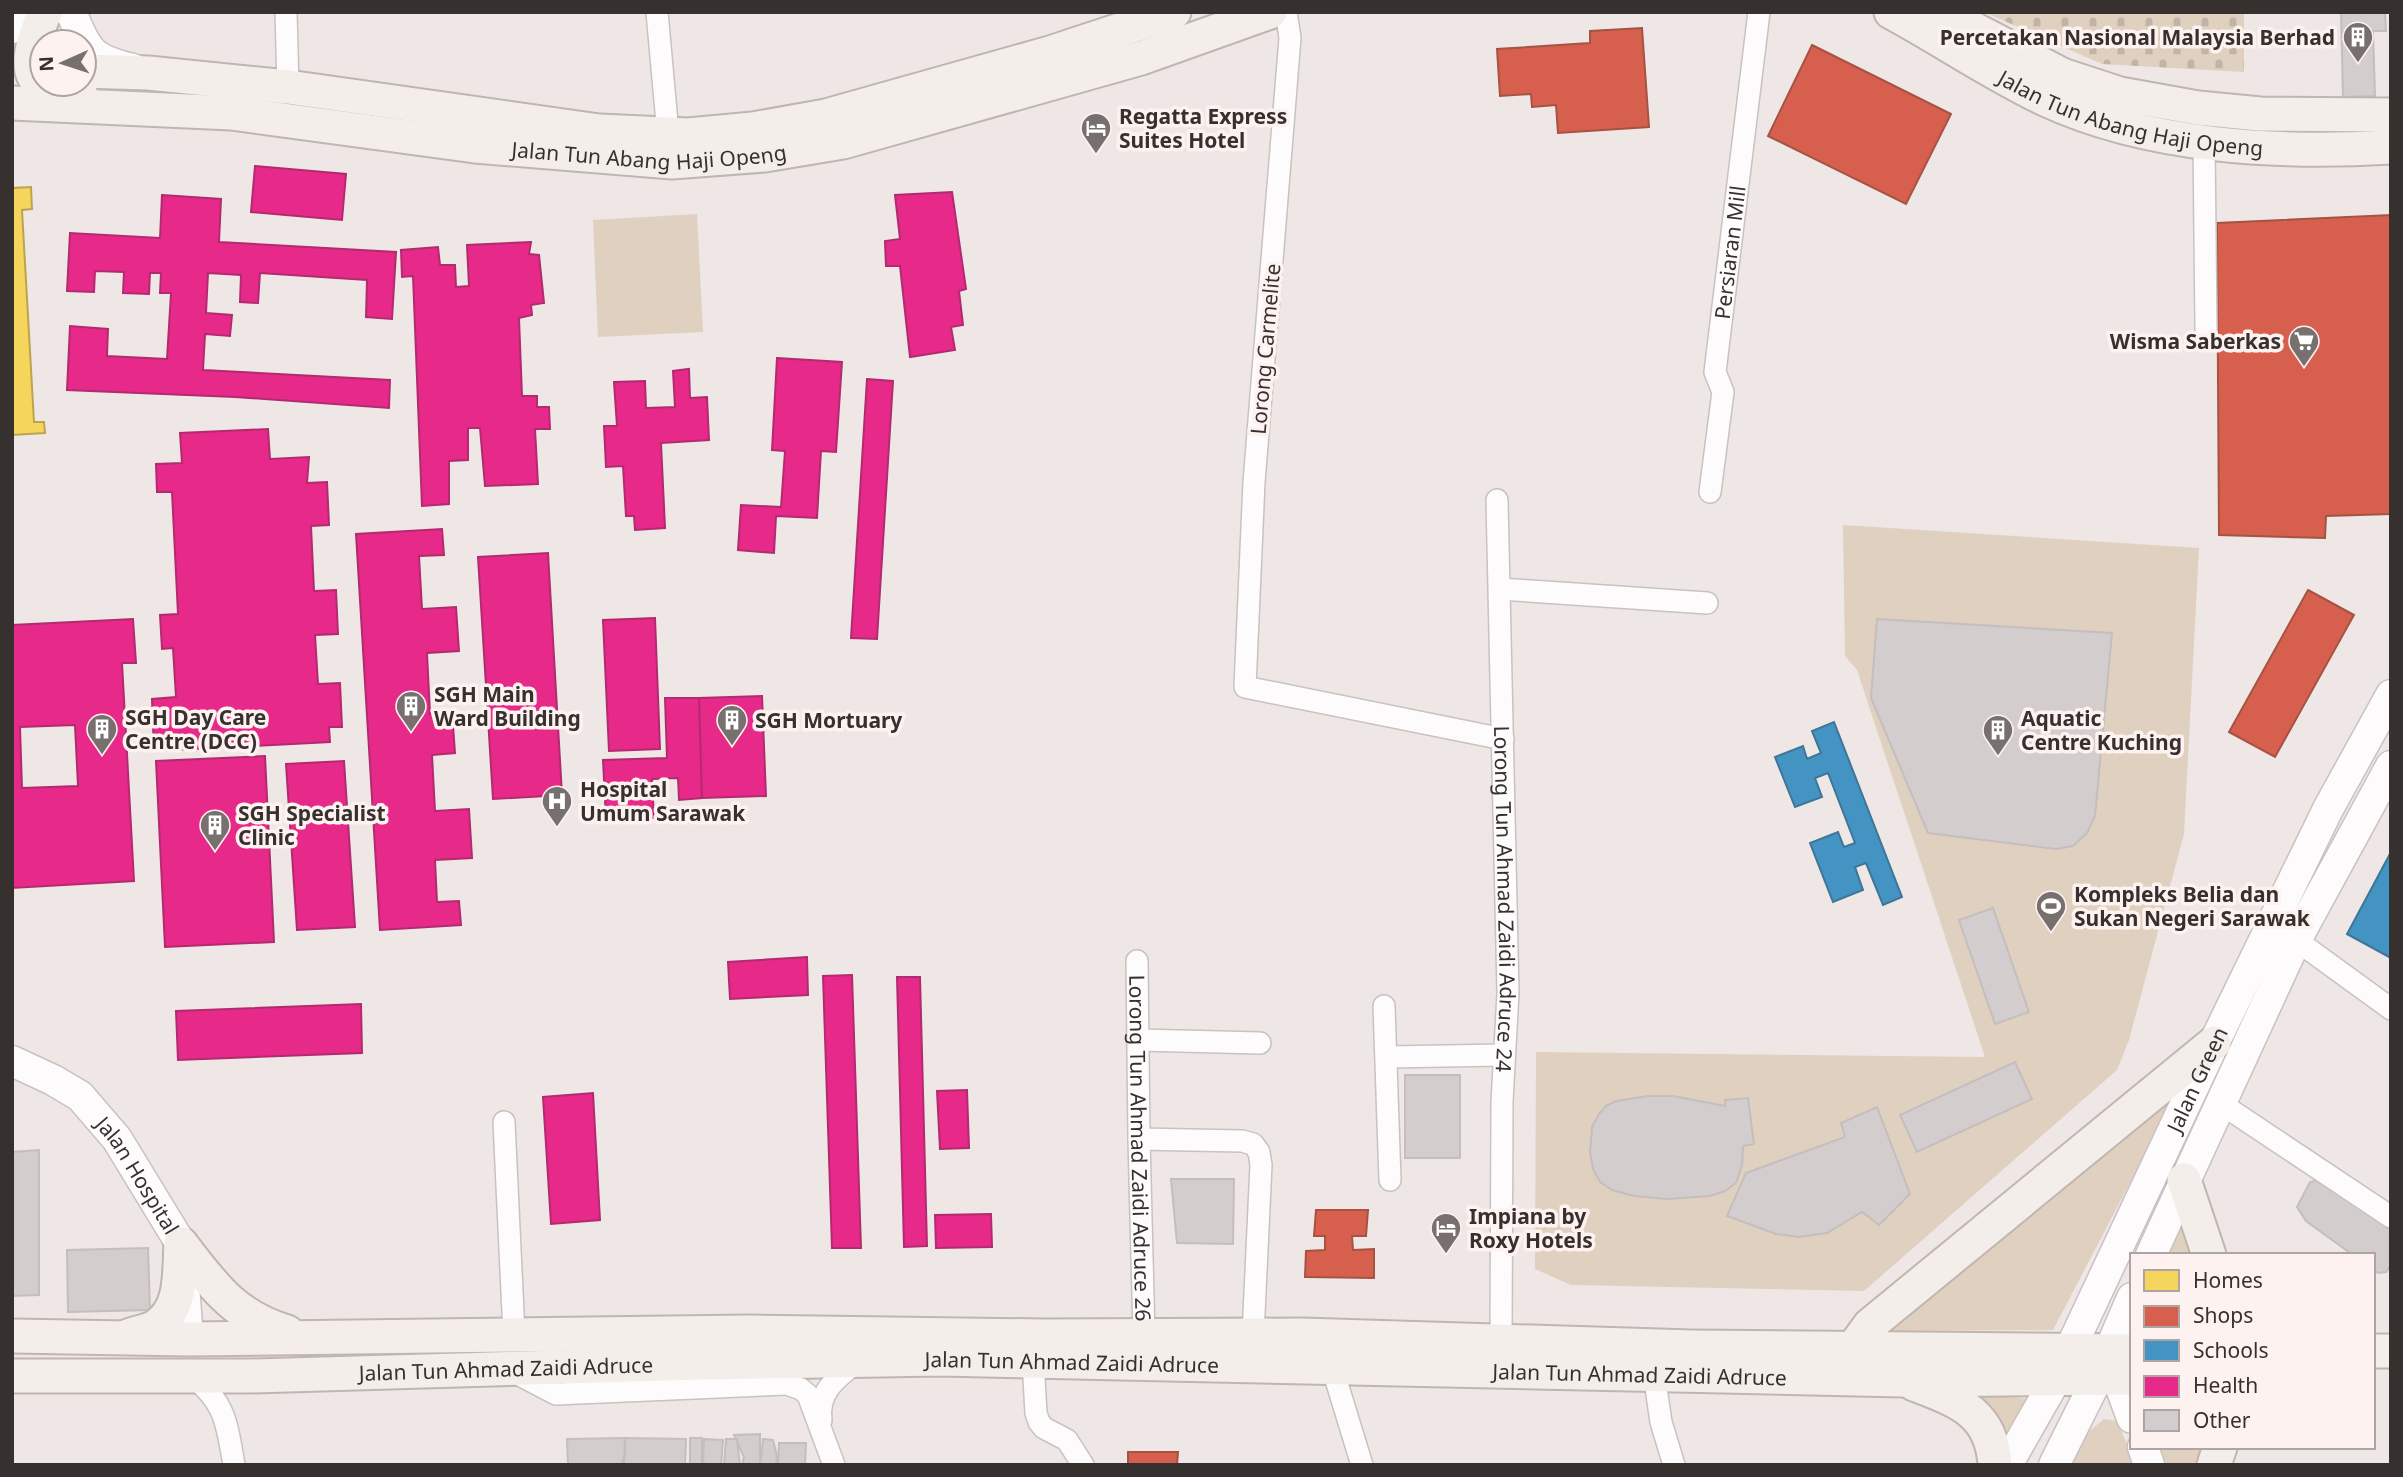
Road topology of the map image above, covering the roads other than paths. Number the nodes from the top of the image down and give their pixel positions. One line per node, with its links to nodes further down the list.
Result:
1 (36, 12): 11 (main road)
2 (71, 12): 13 (main road)
3 (286, 12): 14 (street)
4 (657, 12): 19 (street)
5 (1174, 12): 19 (main road, Jalan Tun Abang Haji Openg)
6 (1269, 12): 17 (main road, Jalan Tun Abang Haji Openg)
7 (1286, 12): 28 (street, Lorong Carmelite)
8 (1759, 12): 23 (street, Persiaran Mill)
9 (1891, 12): 20 (main road, Jalan Tun Abang Haji Openg)
10 (1941, 12): 18 (main road, Jalan Tun Abang Haji Openg)
11 (12, 28)
12 (98, 71): 13 (main road, Jalan Tun Abang Haji Openg)
13 (148, 73): 14 (main road, Jalan Tun Abang Haji Openg)
14 (288, 87): 19 (main road, Jalan Tun Abang Haji Openg)
15 (98, 92): 17 (main road)
16 (12, 103): 17 (main road, Jalan Tun Abang Haji Openg)
17 (231, 113)
18 (2391, 115)
19 (668, 134)
20 (2203, 141): 21 (main road, Jalan Tun Abang Haji Openg); 22 (street)
21 (2391, 147)
22 (2206, 329)
23 (1710, 492)
24 (1497, 500): 25 (street, Lorong Tun Ahmad Zaidi Adruce 24)
25 (1500, 589): 26 (street); 28 (street, Lorong Tun Ahmad Zaidi Adruce 24)
26 (1707, 603)
27 (2391, 695): 36 (main road, Jalan Green)
28 (1503, 739): 37 (street, Lorong Tun Ahmad Zaidi Adruce 24)
29 (2391, 766): 30 (main road, Jalan Green)
30 (2296, 940): 33 (street); 40 (main road, Jalan Green)
31 (1138, 961): 34 (street, Lorong Tun Ahmad Zaidi Adruce 26)
32 (1384, 1006): 38 (street)
33 (2391, 1009)
34 (1139, 1040): 35 (street); 42 (street, Lorong Tun Ahmad Zaidi Adruce 26)
35 (1260, 1042)
36 (2214, 1043): 58 (main road); 62 (main road, Jalan Green)
37 (1504, 1055): 38 (street); 57 (street, Lorong Tun Ahmad Zaidi Adruce 24)
38 (1387, 1057): 43 (street)
39 (12, 1061): 46 (main road, Jalan Hospital)
40 (2220, 1103): 44 (main road, Jalan Green); 45 (street)
41 (504, 1122): 50 (street)
42 (1139, 1139): 51 (street); 53 (street, Lorong Tun Ahmad Zaidi Adruce 26)
43 (1390, 1180)
44 (2183, 1180): 47 (main road, Jalan Green); 48 (main road)
45 (2391, 1217)
46 (181, 1244): 54 (main road); 55 (main road); 56 (main road, Jalan Hospital)
47 (2152, 1253)
48 (2208, 1253)
49 (2130, 1307): 64 (main road)
50 (514, 1334): 53 (main road, Jalan Tun Ahmad Zaidi Adruce); 54 (main road, Jalan Tun Ahmad Zaidi Adruce)
51 (1253, 1335): 53 (main road, Jalan Tun Ahmad Zaidi Adruce); 57 (main road, Jalan Tun Ahmad Zaidi Adruce)
52 (12, 1336): 55 (main road, Jalan Tun Ahmad Zaidi Adruce)
53 (1144, 1336)
54 (303, 1337): 56 (main road, Jalan Tun Ahmad Zaidi Adruce)
55 (121, 1338): 56 (main road, Jalan Tun Ahmad Zaidi Adruce)
56 (188, 1339): 66 (main road); 69 (main road)
57 (1501, 1340): 58 (main road, Jalan Tun Ahmad Zaidi Adruce)
58 (1854, 1347): 62 (main road, Jalan Tun Ahmad Zaidi Adruce)
59 (859, 1360): 60 (main road, Jalan Tun Ahmad Zaidi Adruce); 61 (main road, Jalan Tun Ahmad Zaidi Adruce); 76 (street)
60 (1033, 1361): 63 (main road, Jalan Tun Ahmad Zaidi Adruce); 79 (street)
61 (817, 1362): 65 (main road, Jalan Tun Ahmad Zaidi Adruce); 73 (street)
62 (2063, 1364): 64 (main road, Jalan Tun Ahmad Zaidi Adruce); 72 (main road, Jalan Tun Ahmad Zaidi Adruce); 83 (main road, Jalan Green)
63 (1332, 1367): 67 (main road, Jalan Tun Ahmad Zaidi Adruce); 80 (street)
64 (2117, 1367): 74 (main road); 84 (main road)
65 (510, 1370): 66 (main road, Jalan Tun Ahmad Zaidi Adruce); 73 (street)
66 (303, 1374): 70 (main road, Jalan Tun Ahmad Zaidi Adruce)
67 (1654, 1374): 72 (main road, Jalan Tun Ahmad Zaidi Adruce); 81 (street)
68 (12, 1376): 69 (main road, Jalan Tun Ahmad Zaidi Adruce)
69 (69, 1376): 71 (main road, Jalan Tun Ahmad Zaidi Adruce)
70 (250, 1376): 71 (main road, Jalan Tun Ahmad Zaidi Adruce); 75 (street)
71 (193, 1377): 75 (street)
72 (1902, 1380): 82 (main road)
73 (787, 1384): 76 (street)
74 (2130, 1411)
75 (226, 1418): 77 (street)
76 (822, 1429): 78 (street)
77 (234, 1465)
78 (834, 1465)
79 (1083, 1465)
80 (1362, 1465)
81 (1674, 1465)
82 (1995, 1465)
83 (2007, 1465)
84 (2054, 1465)

